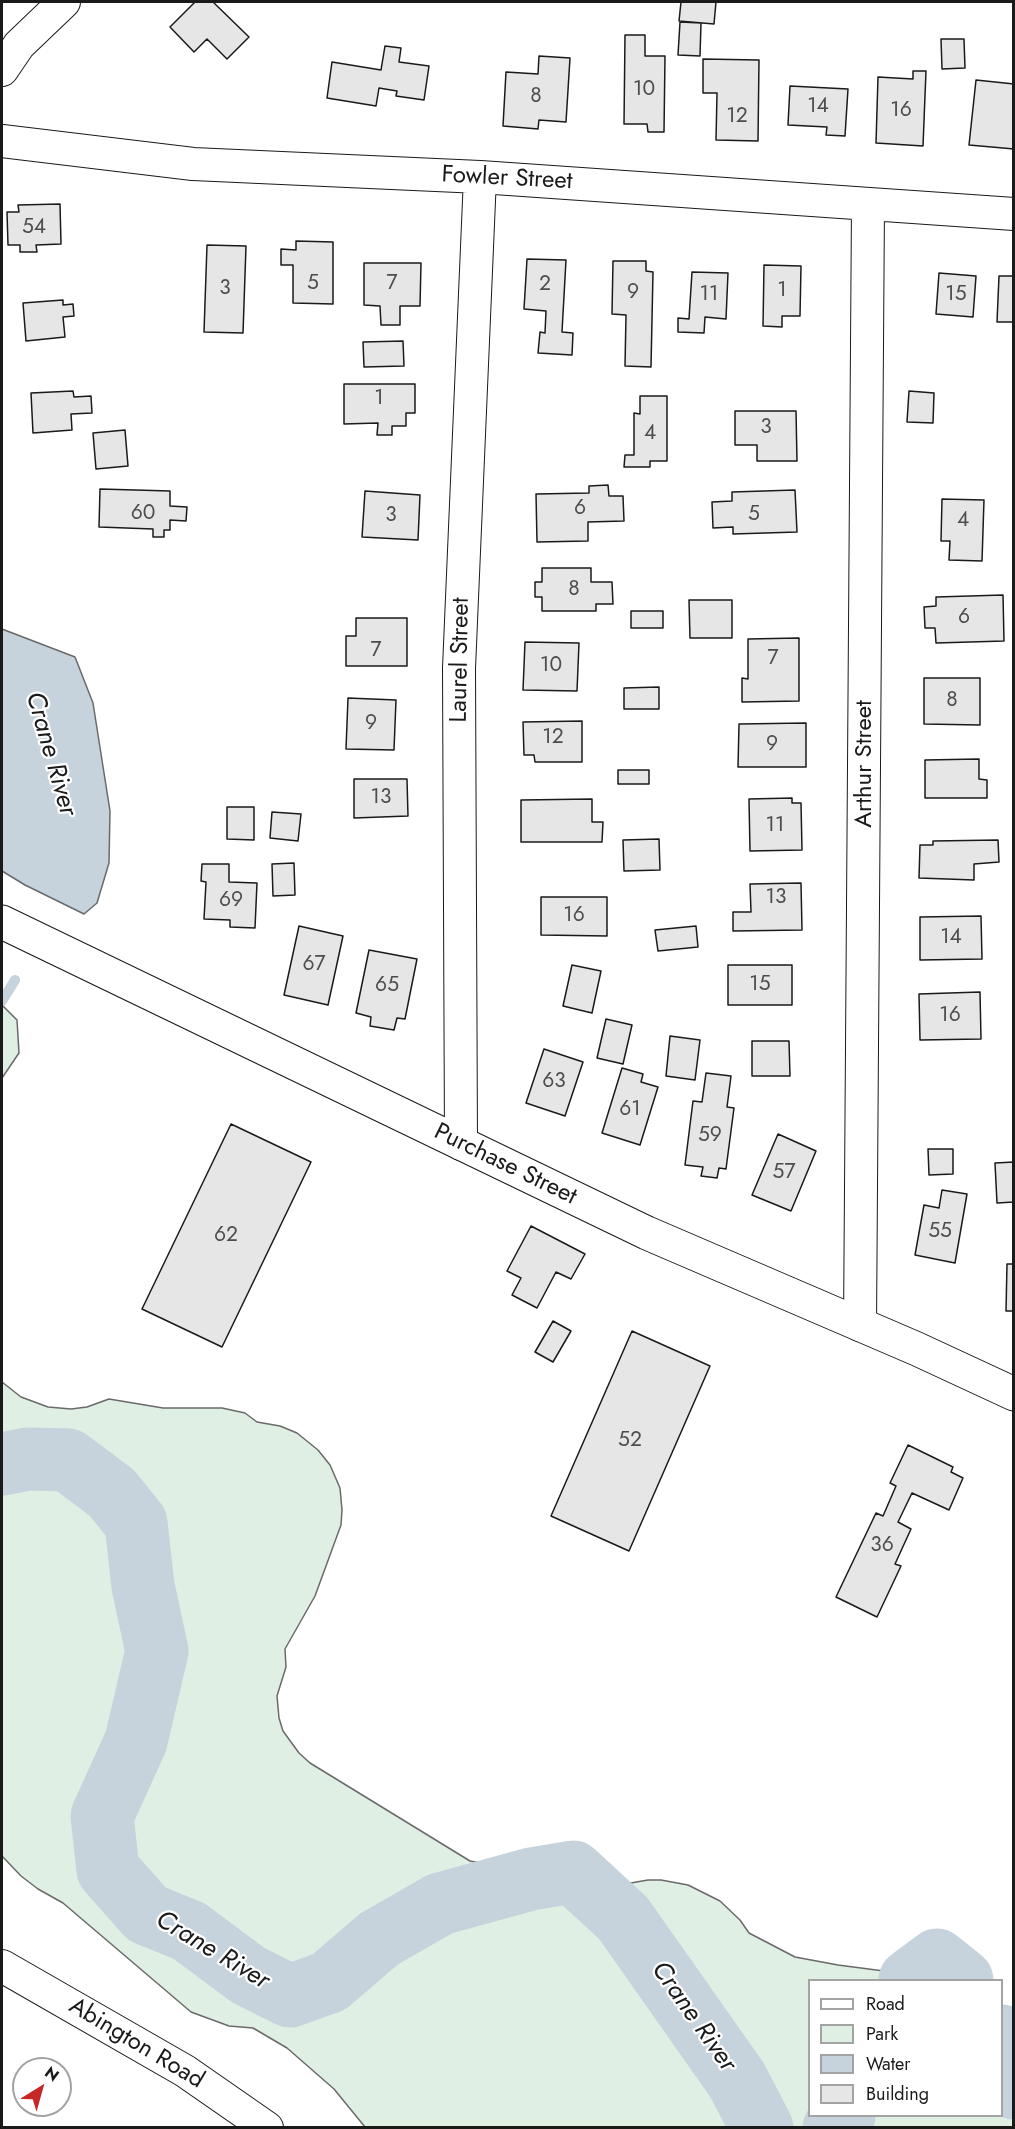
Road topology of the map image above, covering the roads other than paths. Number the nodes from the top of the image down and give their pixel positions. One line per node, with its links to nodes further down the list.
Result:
1 (64, 2): 2 (street)
2 (2, 70)
3 (2, 141): 4 (street, Fowler Street)
4 (480, 177): 5 (street, Fowler Street); 8 (street, Laurel Street)
5 (868, 204): 6 (street, Fowler Street); 9 (street, Arthur Street)
6 (1014, 214)
7 (2, 922): 8 (street, Purchase Street)
8 (461, 1144): 9 (street, Purchase Street)
9 (860, 1325): 10 (street, Purchase Street)
10 (1014, 1394)
11 (2, 1966): 12 (street, Abington Road)
12 (267, 2127)

